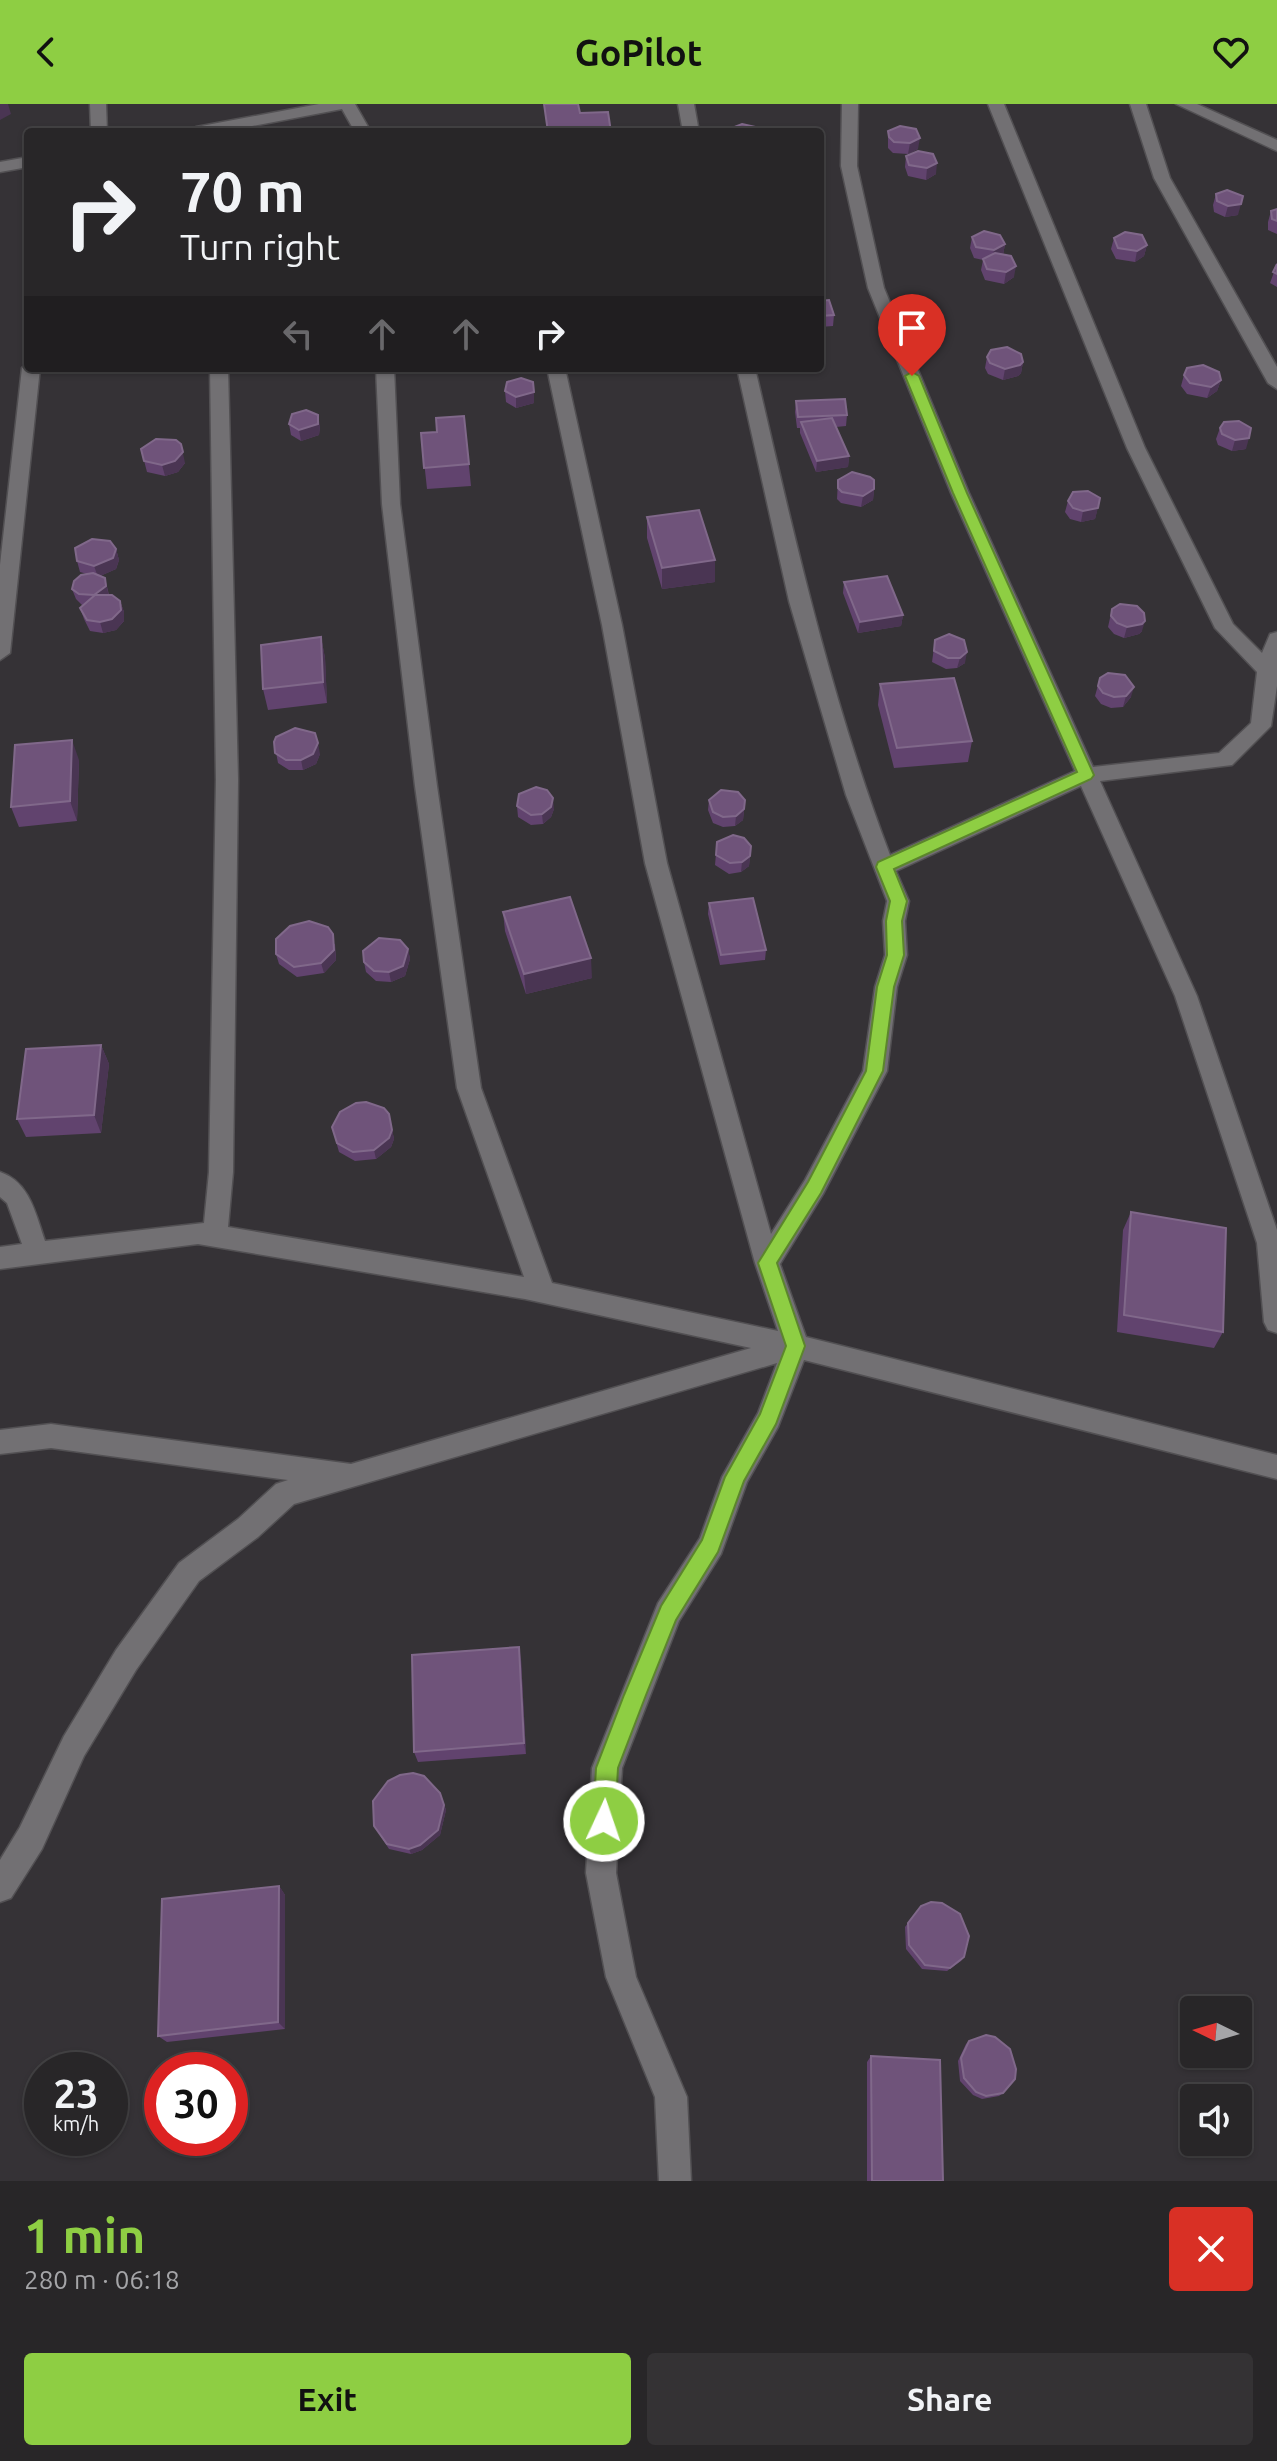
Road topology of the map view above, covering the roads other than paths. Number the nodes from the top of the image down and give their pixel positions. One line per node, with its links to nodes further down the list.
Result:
1 (98, 104): 8 (street)
2 (346, 104): 9 (street); 10 (street)
3 (686, 104): 11 (street)
4 (850, 104): 24 (street)
5 (996, 104): 23 (street)
6 (1138, 104): 20 (street)
7 (1184, 104): 12 (street)
8 (99, 128)
9 (220, 128)
10 (364, 128)
11 (690, 128)
12 (1277, 146)
13 (24, 163): 14 (street)
14 (0, 167)
15 (31, 372): 22 (street)
16 (219, 372): 27 (street)
17 (385, 372): 31 (street)
18 (557, 372): 30 (street)
19 (747, 372): 25 (street)
20 (1277, 383)
21 (1277, 639): 23 (street)
22 (0, 653)
23 (1272, 674): 24 (street)
24 (1086, 775): 25 (street); 32 (street)
25 (884, 867): 30 (street)
26 (0, 1182): 28 (street)
27 (215, 1236): 28 (street); 31 (street)
28 (37, 1253): 29 (street)
29 (0, 1258)
30 (767, 1263): 33 (street)
31 (542, 1291): 33 (street)
32 (1277, 1322)
33 (796, 1346): 35 (street); 36 (street); 38 (street)
34 (0, 1442): 36 (street)
35 (1277, 1467)
36 (351, 1476): 37 (street)
37 (0, 1887)
38 (675, 2181)

